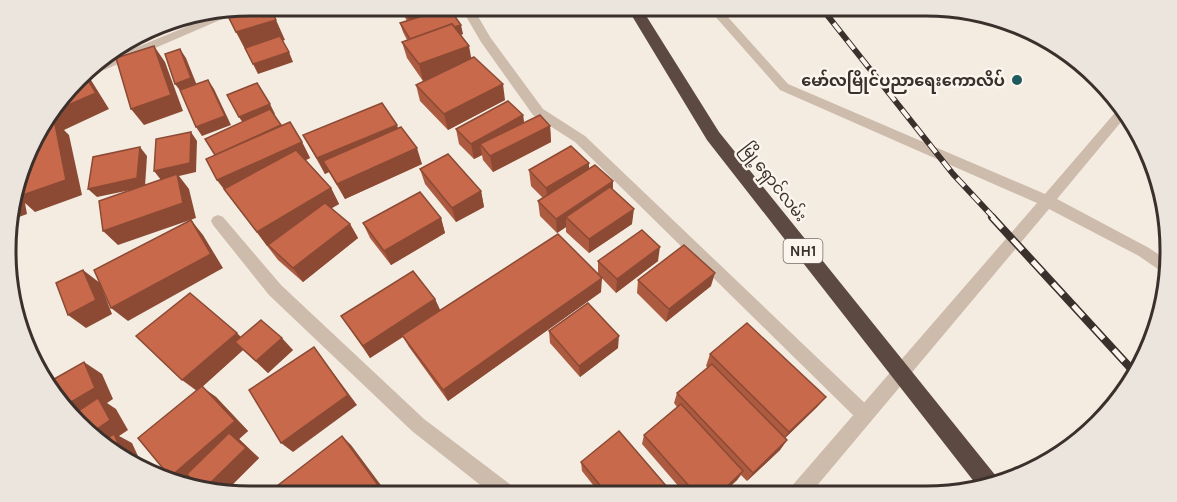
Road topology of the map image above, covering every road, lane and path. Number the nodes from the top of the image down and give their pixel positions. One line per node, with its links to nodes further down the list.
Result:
1 (472, 16): 10 (street)
2 (639, 16): 11 (highway, မြို့ရှောင်လမ်း / NH1)
3 (721, 16): 7 (street)
4 (213, 20): 5 (street)
5 (112, 62)
6 (1118, 117): 7 (street)
7 (1047, 201): 9 (street); 10 (street)
8 (218, 221): 12 (street)
9 (1160, 264)
10 (865, 415): 13 (street)
11 (985, 478)
12 (496, 486)
13 (805, 486)

